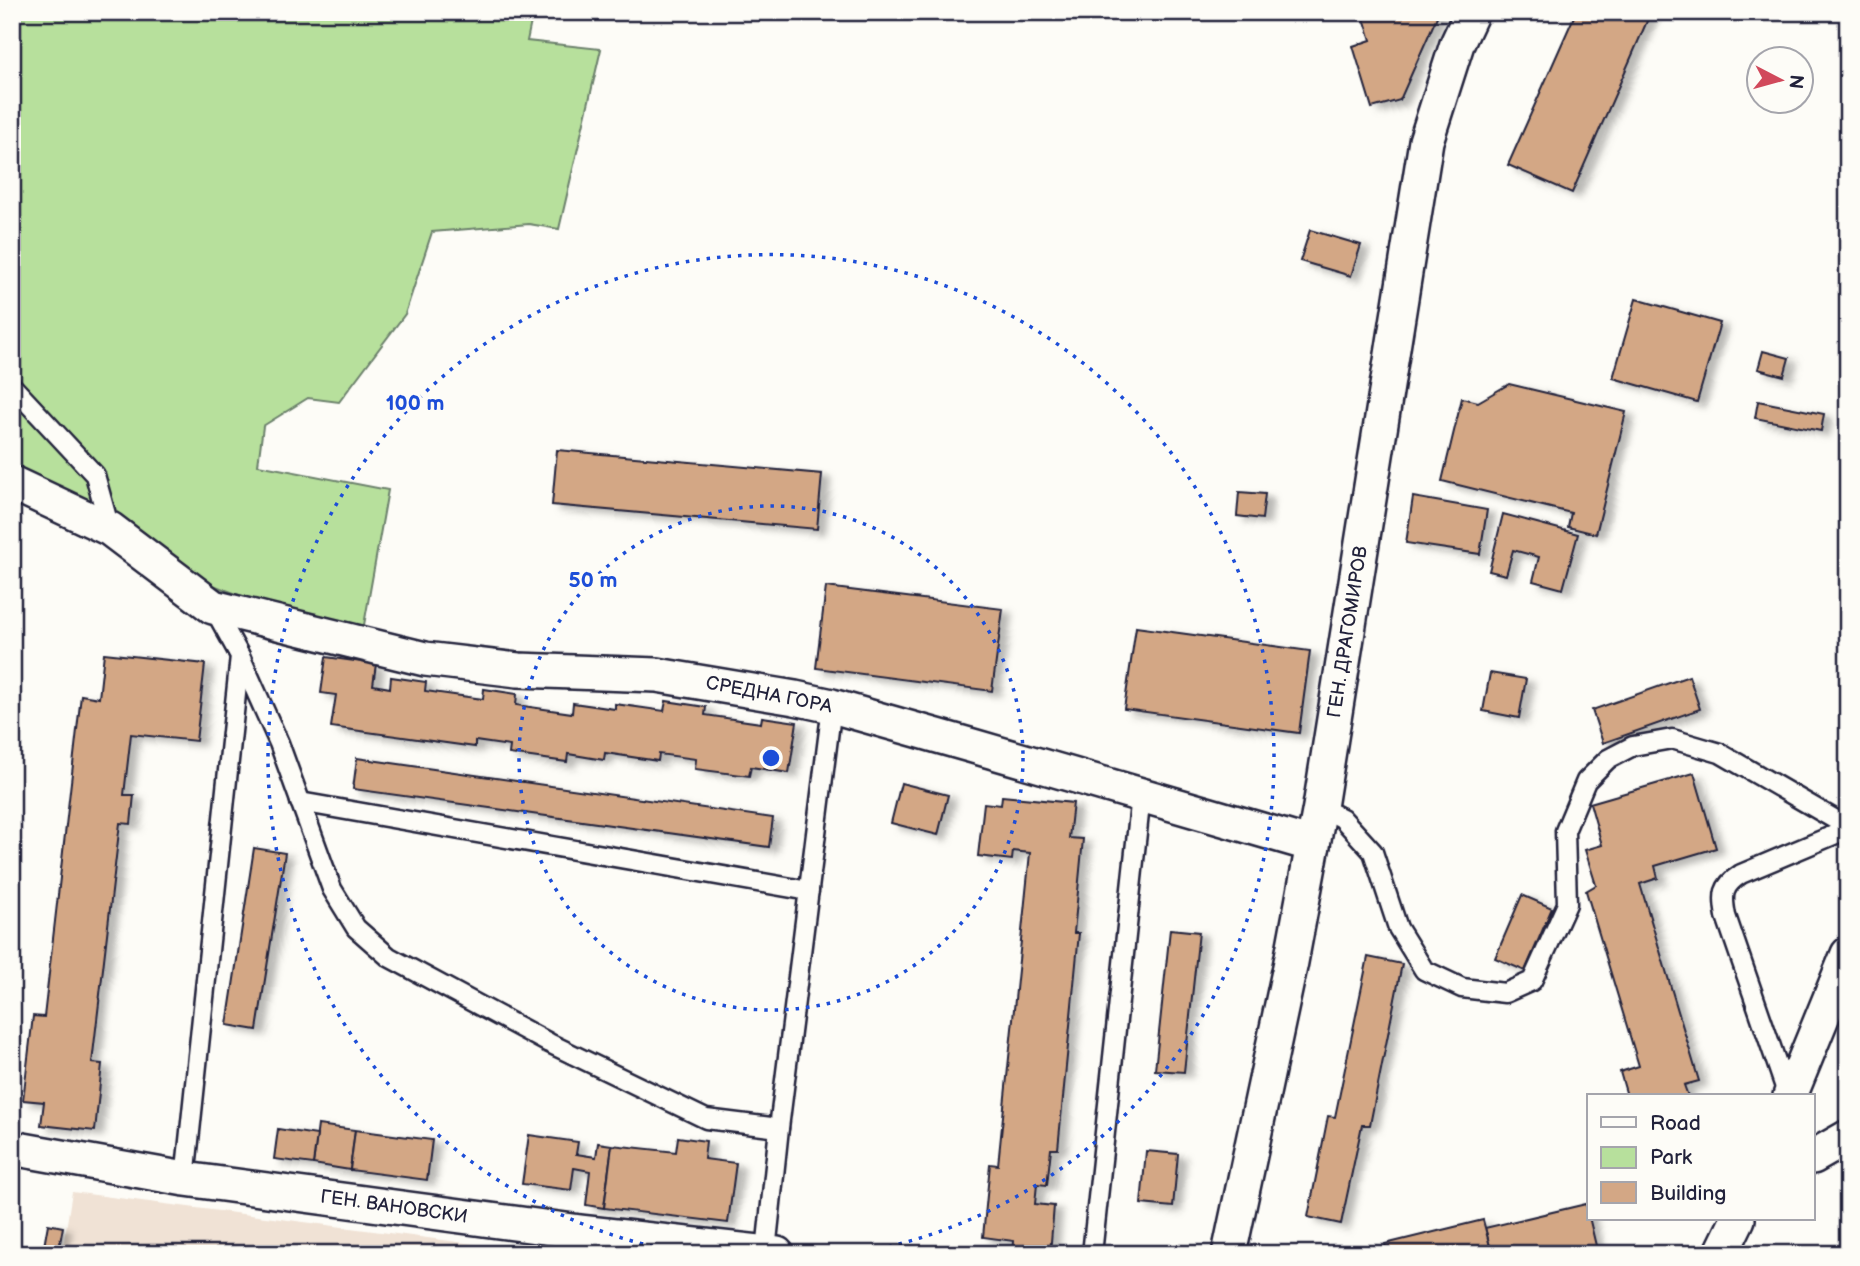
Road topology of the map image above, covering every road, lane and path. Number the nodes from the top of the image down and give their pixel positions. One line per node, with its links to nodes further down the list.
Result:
1 (1472, 12): 10 (street, ГЕН. ДРАГОМИРОВ)
2 (12, 386): 4 (lane)
3 (12, 483): 4 (street)
4 (110, 529): 5 (street)
5 (213, 607): 6 (lane); 7 (street, СРЕДНА ГОРА)
6 (240, 656): 9 (lane); 21 (lane)
7 (832, 706): 8 (street, СРЕДНА ГОРА); 13 (lane)
8 (1141, 794): 12 (street, СРЕДНА ГОРА); 25 (lane)
9 (300, 802): 13 (lane); 17 (lane)
10 (1320, 807): 11 (lane); 12 (street, ГЕН. ДРАГОМИРОВ)
11 (1848, 828): 15 (lane)
12 (1312, 845): 26 (street, ГЕН. ДРАГОМИРОВ)
13 (809, 891): 17 (lane)
14 (1848, 954): 16 (street)
15 (1788, 1094)
16 (1790, 1094)
17 (779, 1128): 24 (lane)
18 (1848, 1137): 20 (street)
19 (12, 1148): 21 (street, ГЕН. ВАНОВСКИ)
20 (1814, 1156)
21 (185, 1179): 23 (street, ГЕН. ВАНОВСКИ)
22 (1738, 1220): 27 (street)
23 (580, 1243): 24 (street, ГЕН. ВАНОВСКИ)
24 (771, 1252)
25 (1093, 1254)
26 (1230, 1254)
27 (1721, 1254)

